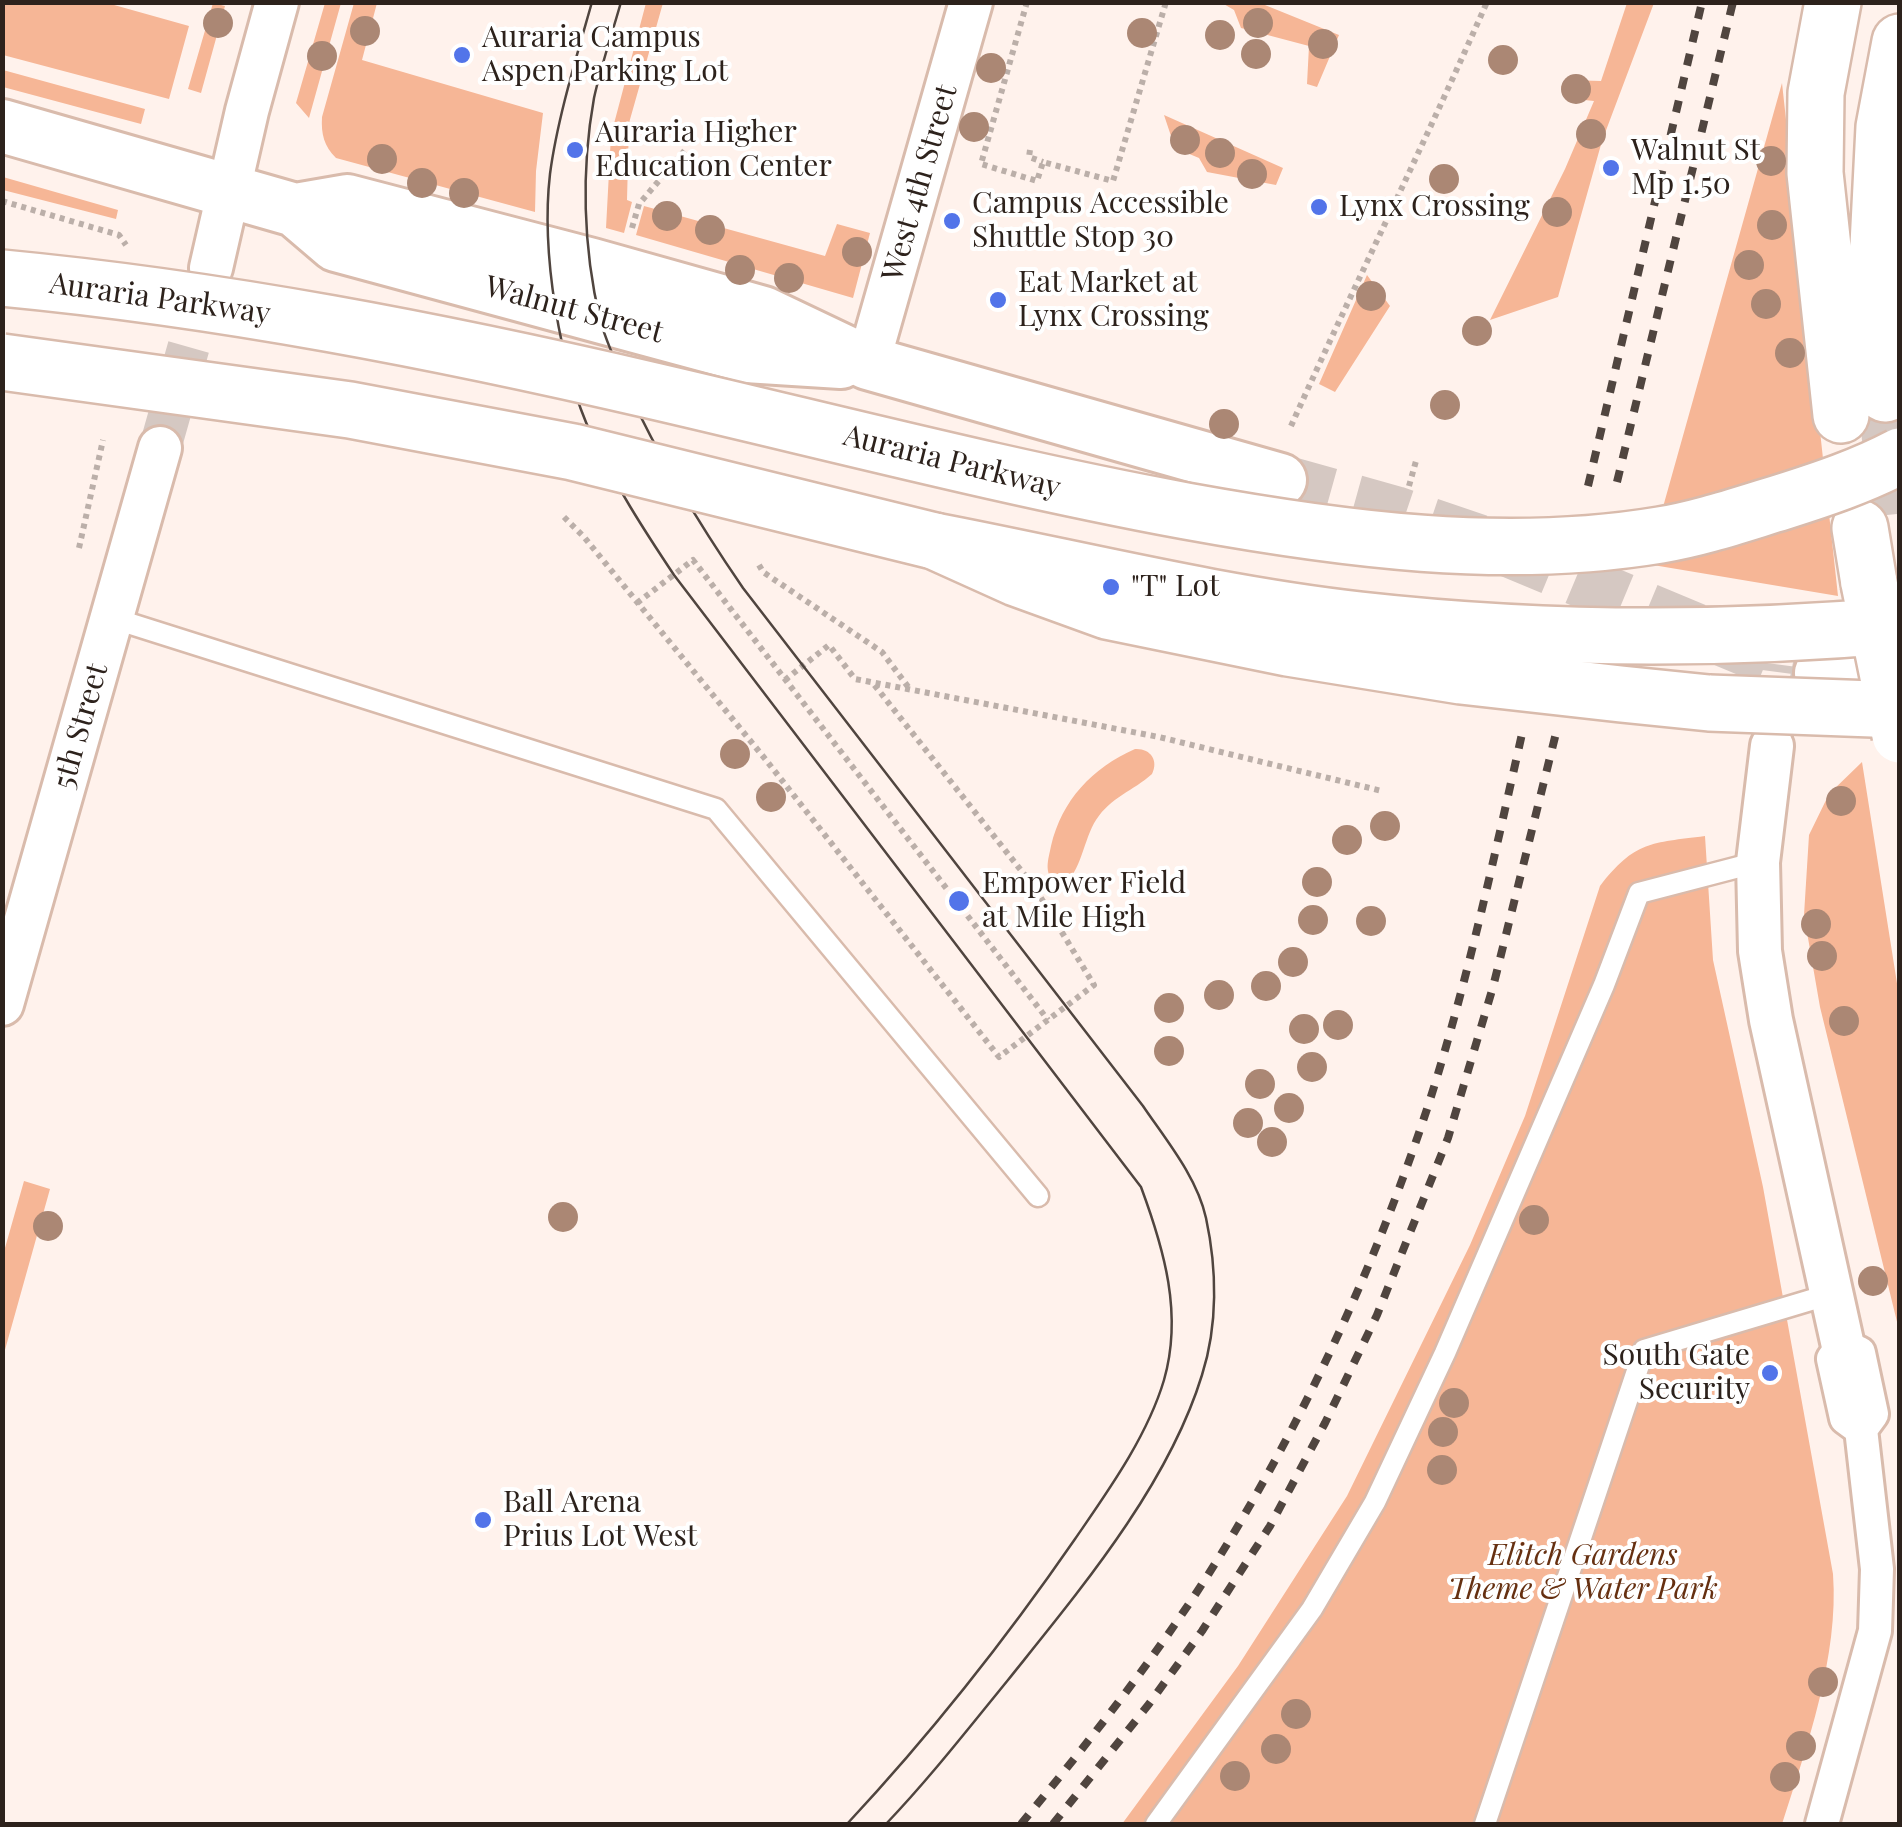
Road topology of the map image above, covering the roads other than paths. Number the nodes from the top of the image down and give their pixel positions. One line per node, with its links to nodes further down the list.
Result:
1 (277, 2): 6 (street)
2 (971, 2): 10 (street, West 4th Street)
3 (1833, 2): 4 (main road)
4 (1900, 42)
5 (2, 126): 6 (street, Walnut Street)
6 (227, 191): 7 (street); 10 (street, Walnut Street)
7 (211, 268)
8 (2, 278): 12 (main road, Auraria Parkway, bridge)
9 (2, 362): 14 (main road, bridge)
10 (868, 363): 13 (street, Walnut Street)
11 (160, 448): 16 (street, 5th Street)
12 (1900, 456)
13 (1280, 480)
14 (934, 540): 15 (main road, bridge); 18 (main road, bridge)
15 (1885, 561): 18 (main road, bridge)
16 (112, 618): 21 (street, 5th Street); 22 (lane)
17 (1821, 673): 18 (street)
18 (1898, 711)
19 (1772, 746): 20 (street)
20 (1758, 862): 23 (street); 25 (lane)
21 (2, 1004)
22 (1038, 1196)
23 (1832, 1294): 24 (street); 26 (lane)
24 (1844, 1346): 27 (street)
25 (1156, 1824)
26 (1484, 1824)
27 (1822, 1824)

